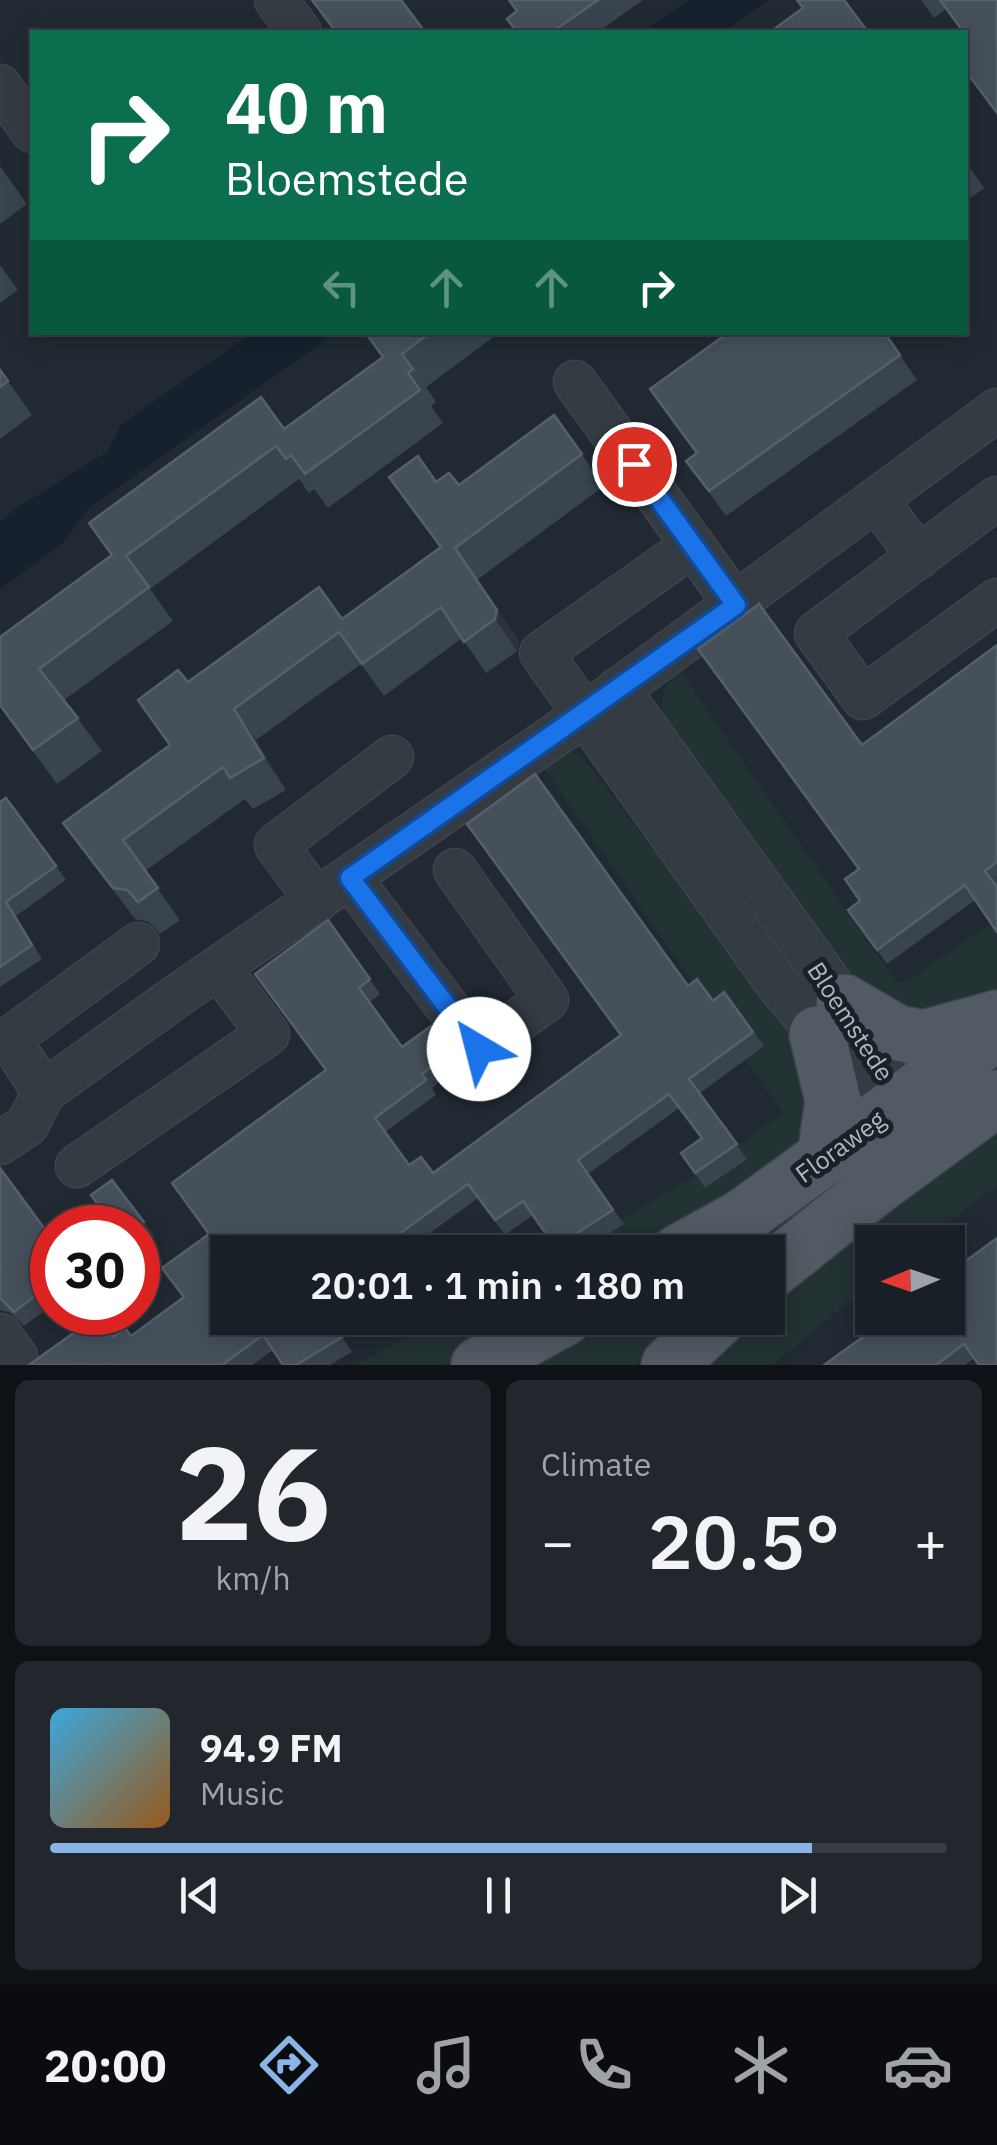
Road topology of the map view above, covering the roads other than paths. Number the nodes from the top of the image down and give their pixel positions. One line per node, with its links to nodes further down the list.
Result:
1 (276, 0): 2 (street)
2 (298, 30)
3 (0, 86): 4 (street)
4 (30, 128)
5 (575, 382): 9 (street)
6 (997, 410): 8 (street)
7 (997, 498): 10 (street)
8 (876, 500): 10 (street); 12 (street)
9 (693, 545): 12 (street); 14 (street, Bloemstede)
10 (919, 557): 11 (street)
11 (997, 600)
12 (736, 605): 13 (street)
13 (618, 689): 14 (street); 20 (street, Bloemstede)
14 (583, 716): 17 (street); 20 (street, Bloemstede)
15 (392, 756): 17 (street)
16 (455, 870): 17 (street)
17 (334, 889): 19 (street)
18 (138, 944): 23 (street)
19 (220, 969): 23 (street); 29 (street)
20 (830, 1018): 21 (main road); 25 (street, Bloemstede); 28 (main road)
21 (997, 1018)
22 (997, 1032): 25 (main road, Floraweg)
23 (44, 1092): 26 (street)
24 (997, 1098): 27 (main road)
25 (894, 1107): 27 (street, Bloemstede); 28 (main road, Floraweg)
26 (0, 1144)
27 (928, 1150): 31 (main road)
28 (825, 1157): 30 (main road, Floraweg)
29 (77, 1166)
30 (710, 1235)
31 (785, 1260)
32 (533, 1335): 36 (main road)
33 (701, 1335): 37 (main road)
34 (0, 1336): 35 (street)
35 (4, 1365)
36 (479, 1365)
37 (669, 1365)

